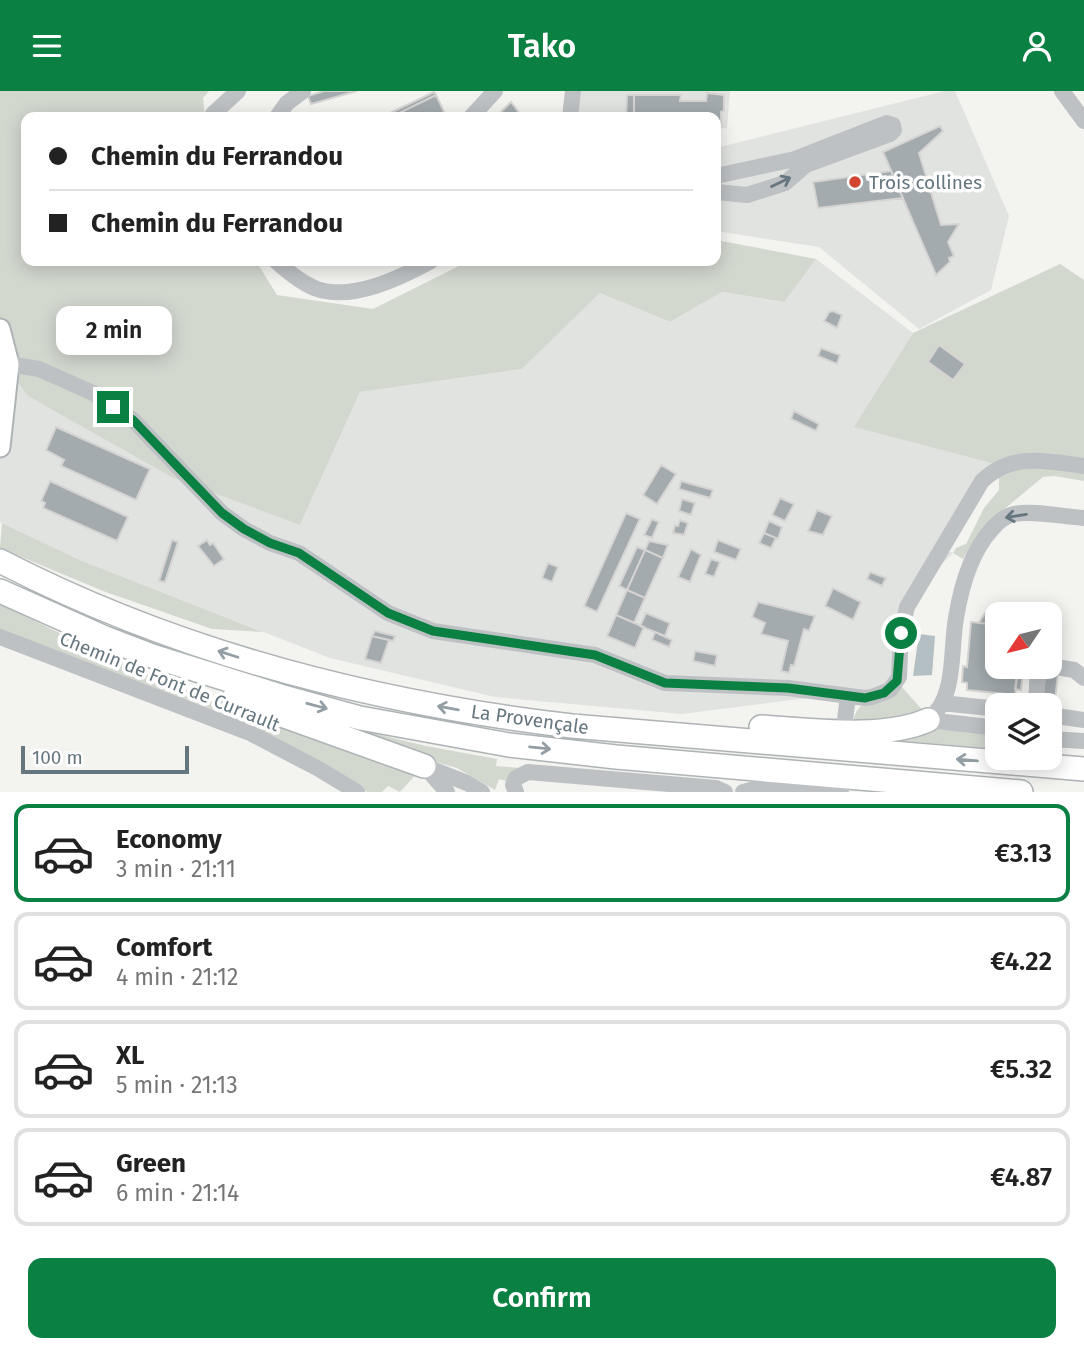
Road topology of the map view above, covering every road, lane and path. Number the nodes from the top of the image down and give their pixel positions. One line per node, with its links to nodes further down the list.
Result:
1 (238, 91): 6 (street)
2 (303, 91): 7 (street)
3 (495, 91): 8 (street)
4 (573, 91): 9 (street)
5 (1062, 91): 10 (street)
6 (215, 112)
7 (281, 112)
8 (476, 112)
9 (571, 112)
10 (1084, 121)
11 (721, 175): 12 (street, one-way to 11)
12 (721, 192)
13 (282, 266): 14 (street)
14 (421, 266)
15 (2, 338): 16 (main road)
16 (9, 364): 17 (main road); 26 (street)
17 (0, 447)
18 (1084, 466): 26 (street)
19 (1084, 519): 28 (street, one-way to 28)
20 (0, 561): 33 (highway, La Provençale, one-way to 20)
21 (0, 591): 23 (highway, La Provençale)
22 (0, 637): 39 (street, Chemin de Font de Currault)
23 (105, 638): 36 (highway); 46 (highway, La Provençale, one-way to 46)
24 (1062, 668): 25 (street)
25 (1084, 678)
26 (848, 696): 30 (street)
27 (985, 709): 28 (street)
28 (935, 711): 32 (street); 33 (highway)
29 (1062, 717): 31 (street)
30 (845, 720)
31 (1084, 720)
32 (985, 724)
33 (572, 726): 37 (highway, La Provençale, one-way to 33)
34 (1062, 740): 35 (street)
35 (1084, 741)
36 (424, 766): 40 (street); 41 (street)
37 (1084, 769)
38 (831, 791): 44 (street); 45 (highway)
39 (357, 792)
40 (447, 792)
41 (482, 792)
42 (516, 792): 43 (street)
43 (725, 792)
44 (743, 792)
45 (851, 792)
46 (1021, 792)

